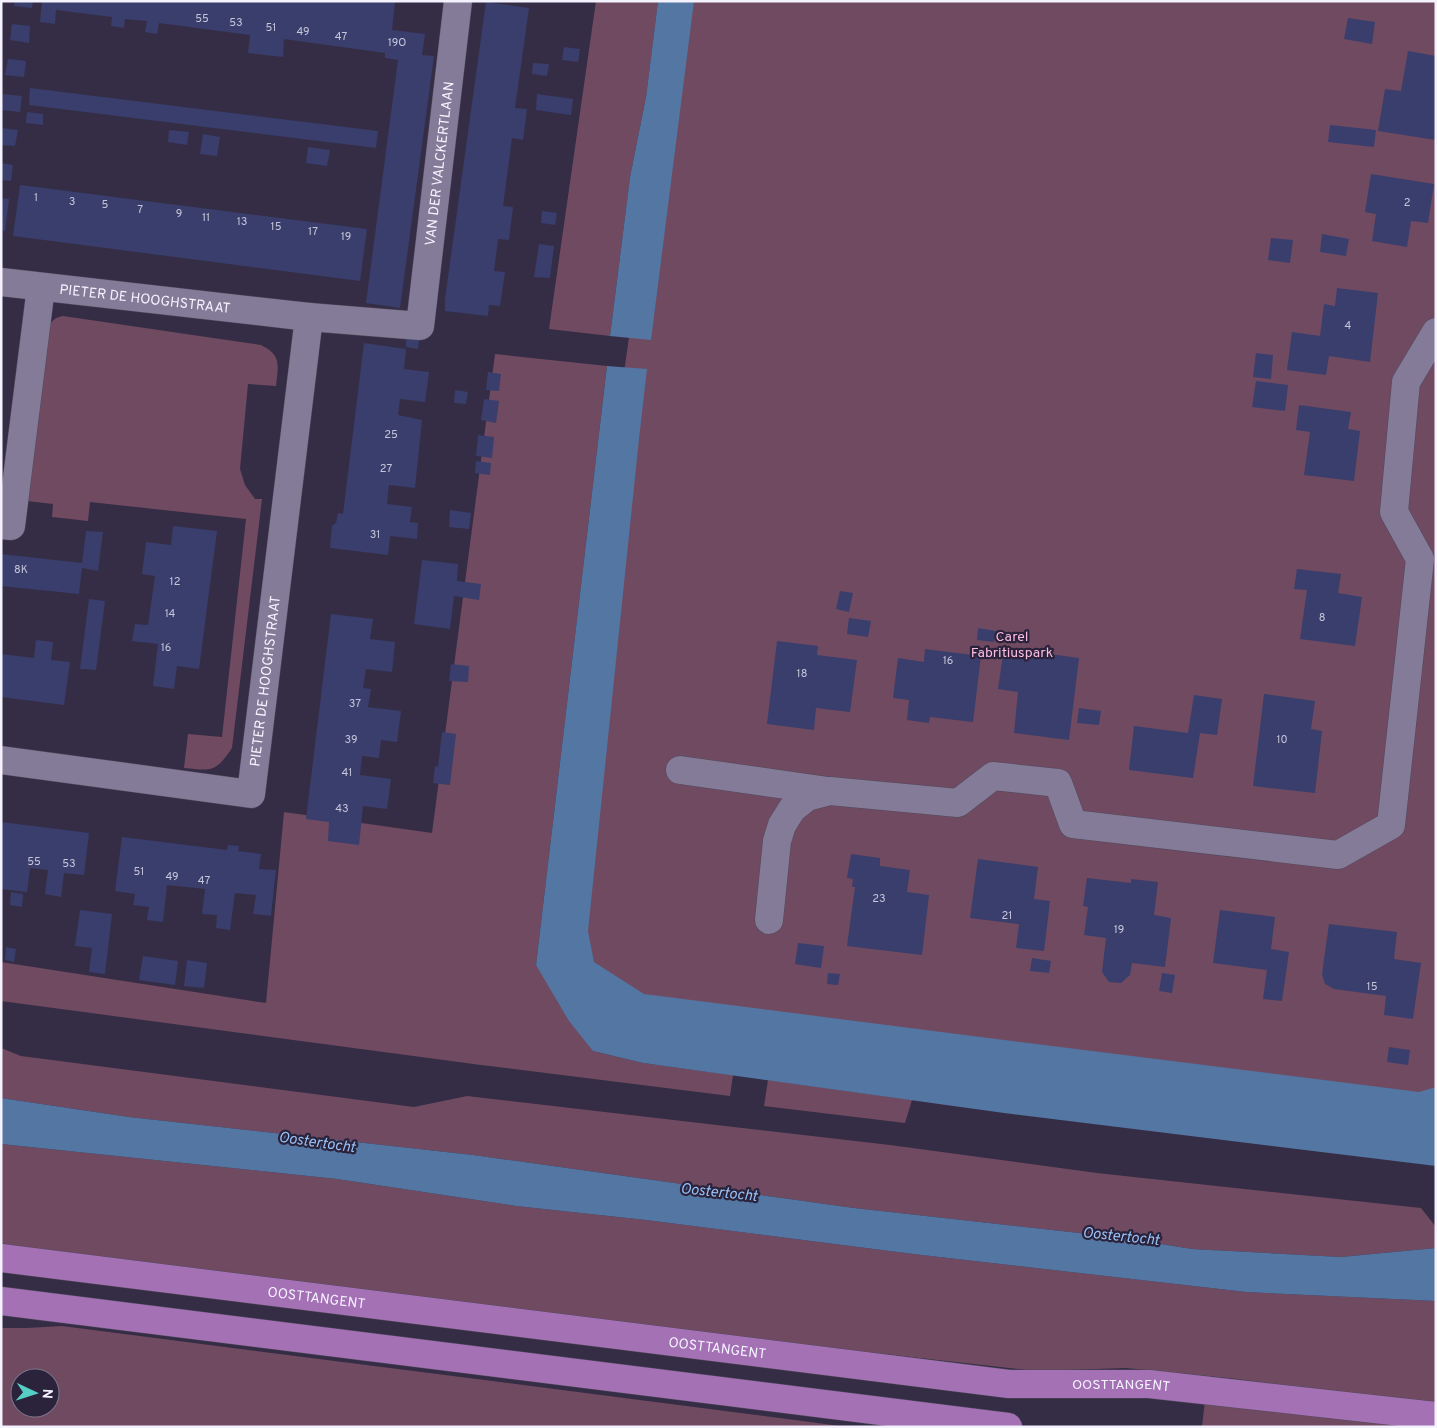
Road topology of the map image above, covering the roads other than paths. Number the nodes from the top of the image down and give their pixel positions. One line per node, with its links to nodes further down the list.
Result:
1 (458, 1): 5 (street, VAN DER VALCKERTLAAN)
2 (1, 282): 3 (street, PIETER DE HOOGHSTRAAT)
3 (41, 287): 4 (street, PIETER DE HOOGHSTRAAT); 7 (street, PIETER DE HOOGHSTRAAT)
4 (309, 317): 5 (street, PIETER DE HOOGHSTRAAT); 9 (street, PIETER DE HOOGHSTRAAT)
5 (420, 326)
6 (1436, 332): 8 (street)
7 (1, 524)
8 (1428, 552): 11 (street)
9 (1, 760)
10 (680, 770): 11 (street)
11 (830, 791): 12 (street)
12 (769, 920)
13 (1, 1258): 15 (main road, OOSTTANGENT)
14 (1, 1301): 16 (main road)
15 (1436, 1416)
16 (1008, 1427)

